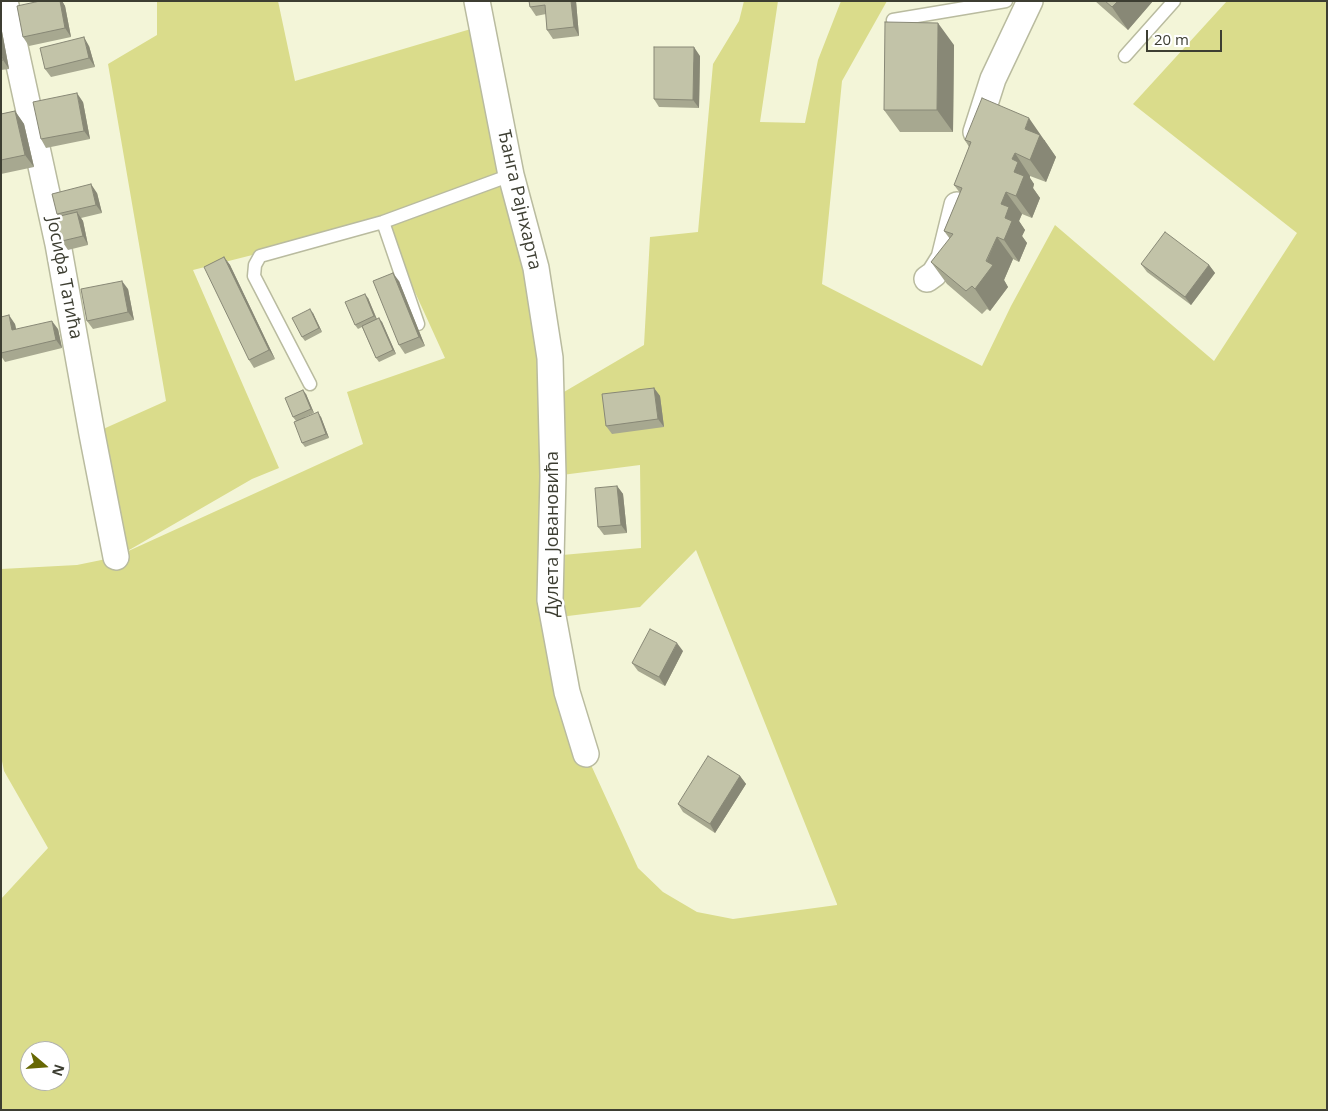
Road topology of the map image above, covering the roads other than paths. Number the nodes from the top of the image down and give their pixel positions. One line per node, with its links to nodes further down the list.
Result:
1 (5, 1): 16 (street, Јосифа Татића)
2 (477, 1): 9 (street, Ђанга Рајнхарта)
3 (1006, 1): 6 (lane)
4 (1030, 1): 8 (street)
5 (1174, 1): 7 (lane)
6 (893, 20)
7 (1125, 56)
8 (971, 152)
9 (511, 175): 11 (lane); 15 (street, Ђанга Рајнхарта)
10 (964, 179): 12 (street)
11 (383, 222): 13 (lane); 14 (lane)
12 (927, 279)
13 (418, 324)
14 (310, 384)
15 (551, 399): 17 (street, Дулета Јовановића)
16 (116, 557)
17 (586, 754)

